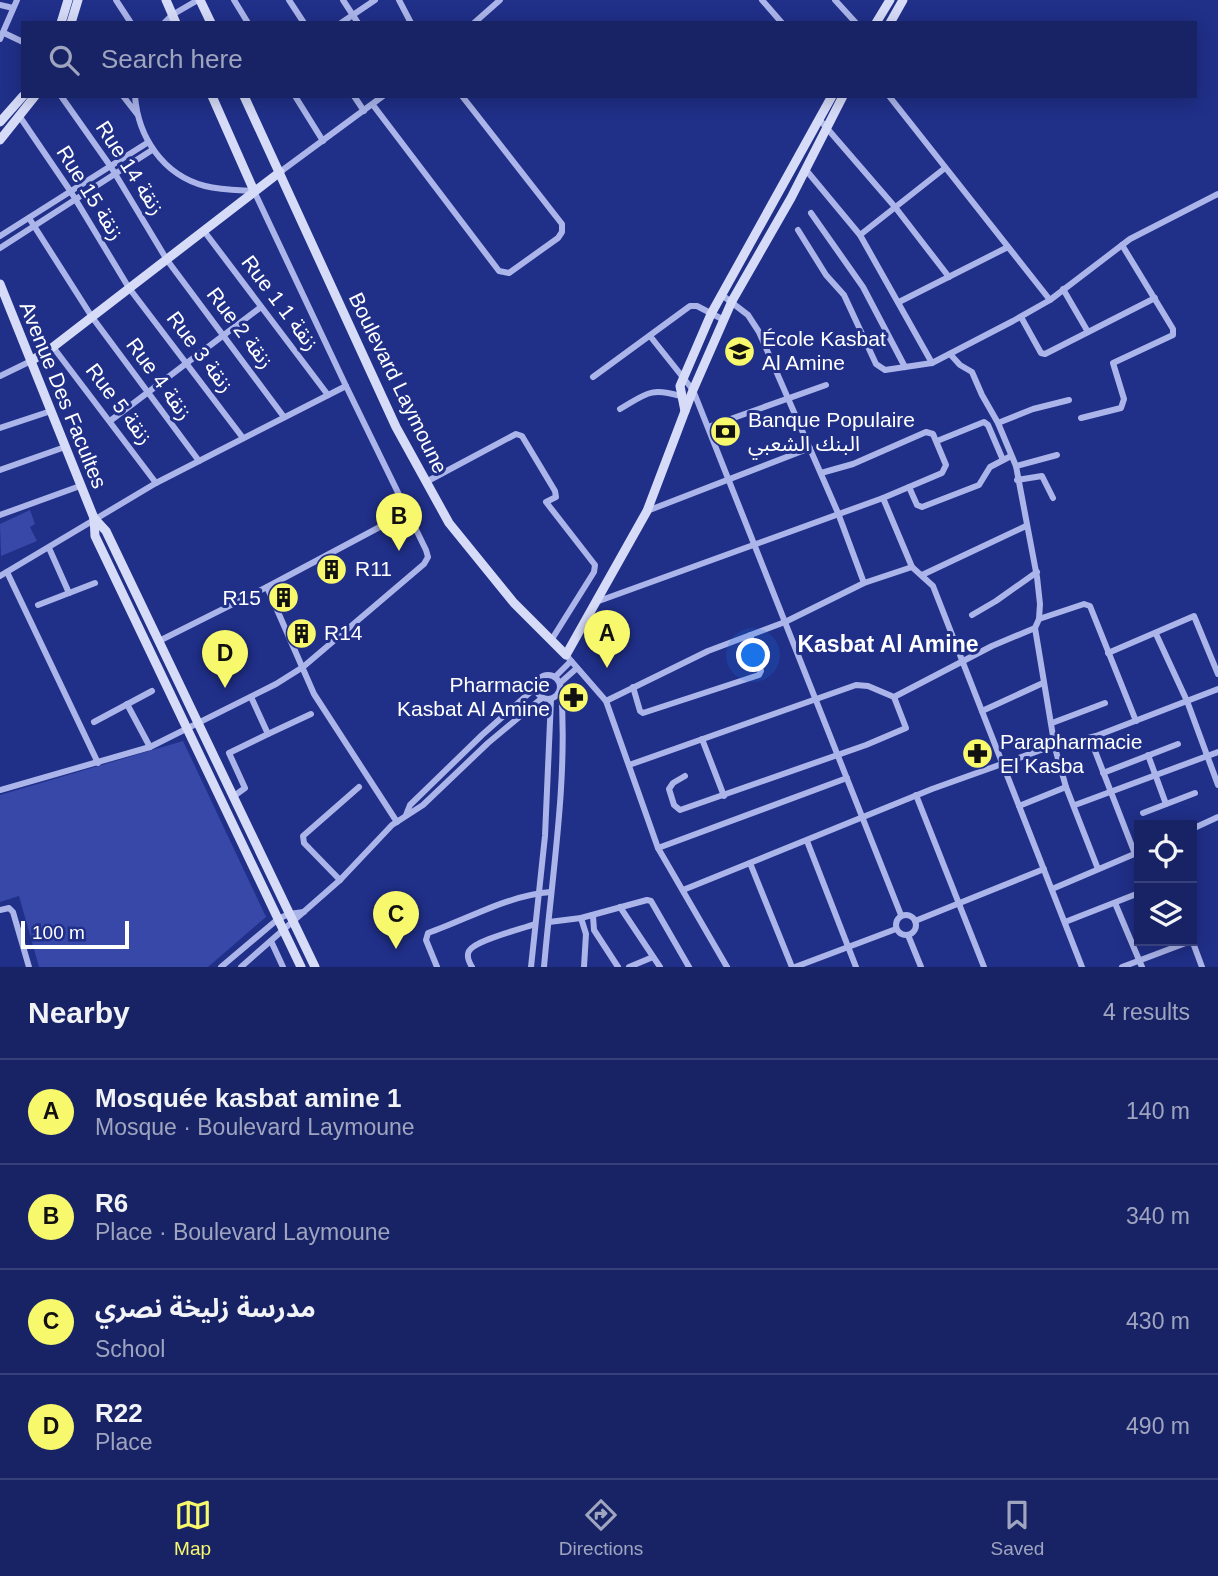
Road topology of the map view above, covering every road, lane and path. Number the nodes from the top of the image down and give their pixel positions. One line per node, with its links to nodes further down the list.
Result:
1 (17, 0): 18 (street)
2 (68, 0): 21 (street)
3 (78, 0): 22 (street)
4 (117, 0): 23 (street)
5 (166, 0): 20 (street)
6 (199, 0): 20 (street); 24 (street)
7 (234, 0): 25 (street)
8 (289, 0): 26 (street)
9 (343, 0): 19 (street)
10 (375, 0): 19 (street)
11 (399, 0): 29 (street)
12 (500, 0): 30 (street)
13 (762, 0): 31 (street)
14 (835, 0): 32 (street)
15 (890, 0): 33 (street)
16 (904, 0): 34 (street)
17 (0, 5): 18 (street)
18 (13, 8): 35 (street)
19 (353, 15): 27 (street); 28 (street)
20 (174, 19)
21 (62, 21)
22 (72, 21)
23 (130, 21)
24 (210, 21)
25 (247, 21)
26 (303, 21)
27 (344, 21)
28 (357, 21)
29 (410, 21)
30 (476, 21)
31 (780, 21)
32 (854, 21)
33 (877, 21)
34 (891, 21)
35 (2, 36): 36 (street)
36 (21, 41)
37 (21, 98): 56 (street)
38 (34, 98): 54 (street)
39 (62, 98): 62 (street, Rue 14 زنقة)
40 (124, 98): 53 (street)
41 (135, 98): 53 (street)
42 (213, 98): 65 (street)
43 (245, 98): 64 (street, Boulevard Laymoune)
44 (296, 98): 59 (street)
45 (355, 98): 52 (street)
46 (380, 98): 51 (street)
47 (464, 98): 51 (street)
48 (831, 98): 55 (street)
49 (843, 98): 57 (street)
50 (891, 98): 61 (street)
51 (373, 104): 52 (street)
52 (364, 111): 59 (street)
53 (138, 116): 60 (street)
54 (20, 117): 58 (street); 66 (street, Rue 15 زنقة)
55 (819, 119): 57 (street); 85 (street)
56 (0, 122)
57 (827, 126): 63 (street); 69 (street)
58 (0, 140)
59 (323, 141): 64 (street)
60 (150, 146): 62 (street); 65 (street)
61 (946, 168): 69 (street); 78 (street)
62 (113, 170): 66 (street); 68 (street); 80 (street, Rue 14 زنقة)
63 (806, 170): 75 (street); 87 (street)
64 (280, 172): 65 (street); 137 (street, Boulevard Laymoune)
65 (254, 191): 74 (street); 108 (street)
66 (71, 192): 68 (street, Rue 15 زنقة); 71 (street)
67 (1218, 194): 77 (street)
68 (75, 200): 72 (street); 83 (street, Rue 15 زنقة)
69 (895, 207): 75 (street); 81 (street)
70 (811, 213): 103 (street)
71 (29, 218): 72 (street, Rue 4 زنقة); 76 (street)
72 (33, 226): 79 (street); 92 (street, Rue 4 زنقة)
73 (797, 230): 103 (street)
74 (204, 231): 80 (street); 90 (street, Rue 1 زنقة 1)
75 (860, 235): 89 (street)
76 (0, 236)
77 (1122, 245): 84 (street); 86 (street)
78 (1008, 247): 81 (street); 88 (street)
79 (0, 248)
80 (167, 260): 83 (street); 96 (street, Rue 2 زنقة)
81 (949, 276): 89 (street)
82 (0, 284): 100 (street, Avenue Des Facultes)
83 (129, 288): 92 (street); 102 (street, Rue 3 زنقة)
84 (1063, 289): 88 (street); 95 (street)
85 (722, 295): 87 (street); 91 (street)
86 (1155, 298): 95 (street); 119 (street)
87 (732, 300): 94 (street); 113 (street)
88 (1050, 300): 93 (street)
89 (899, 302): 101 (street)
90 (261, 307): 96 (street); 111 (street, Rue 1 زنقة 1)
91 (711, 314): 94 (street); 97 (street); 106 (street)
92 (92, 317): 98 (street); 110 (street, Rue 4 زنقة)
93 (1021, 317): 95 (street); 99 (street)
94 (724, 320): 109 (street)
95 (1088, 332)
96 (223, 336): 102 (street); 118 (street, Rue 2 زنقة)
97 (650, 336): 105 (street); 106 (street)
98 (53, 347): 100 (street); 120 (street, Rue 5 زنقة)
99 (950, 354): 101 (street); 121 (street)
100 (31, 361): 104 (street); 116 (street, Avenue Des Facultes)
101 (932, 363): 103 (street)
102 (187, 364): 110 (street); 124 (street, Rue 3 زنقة)
103 (905, 367)
104 (0, 376)
105 (593, 377)
106 (683, 377): 109 (street); 112 (street)
107 (826, 385): 113 (street)
108 (346, 386): 111 (street); 144 (street)
109 (693, 390): 117 (street); 122 (street)
110 (147, 392): 120 (street); 131 (street, Rue 4 زنقة)
111 (328, 395): 118 (street)
112 (680, 396): 115 (street); 117 (street)
113 (789, 398): 122 (street); 127 (street)
114 (1069, 400): 121 (street)
115 (620, 408)
116 (51, 411): 123 (street); 126 (street, Avenue Des Facultes)
117 (685, 411): 143 (street)
118 (284, 417): 124 (street)
119 (1081, 418)
120 (110, 421): 138 (street, Rue 5 زنقة)
121 (999, 423): 128 (street)
122 (708, 427): 136 (street)
123 (0, 428)
124 (243, 438): 131 (street)
125 (937, 441): 130 (street); 134 (street); 140 (street)
126 (65, 447): 133 (street); 139 (street, Avenue Des Facultes)
127 (810, 448): 134 (street); 136 (street)
128 (1011, 456): 130 (street); 132 (street)
129 (1057, 456): 132 (street)
130 (1003, 460): 140 (street)
131 (199, 461): 138 (street)
132 (1016, 466): 135 (street)
133 (0, 470)
134 (821, 473): 145 (street)
135 (1017, 480): 142 (street); 148 (street)
136 (729, 481): 143 (street); 149 (street)
137 (426, 482): 167 (street, Boulevard Laymoune); 167 (street)
138 (156, 483): 147 (street)
139 (80, 486): 146 (street); 147 (street, Avenue Des Facultes)
140 (909, 487): 141 (street)
141 (883, 498): 145 (street); 151 (street)
142 (1053, 498)
143 (646, 512): 159 (street)
144 (406, 513): 157 (street); 172 (street)
145 (838, 513): 149 (street); 156 (street)
146 (0, 515)
147 (94, 518): 150 (street); 168 (street); 197 (street)
148 (1026, 526): 152 (street); 154 (street)
149 (754, 543): 159 (street); 163 (street)
150 (49, 548): 153 (street); 158 (street)
151 (912, 567): 154 (street); 156 (street)
152 (1037, 572): 161 (street); 162 (street)
153 (4, 574): 210 (street)
154 (922, 575): 171 (street)
155 (95, 583): 158 (street)
156 (864, 583): 163 (street)
157 (267, 587): 168 (street); 172 (street)
158 (69, 593): 160 (street)
159 (594, 602): 170 (street)
160 (38, 605)
161 (972, 615)
162 (1039, 619): 164 (street); 169 (street)
163 (785, 622): 166 (street); 185 (street)
164 (1035, 628): 171 (street); 176 (street)
165 (1156, 634): 169 (street); 174 (street); 188 (street)
166 (750, 635): 179 (street); 179 (street)
167 (552, 639): 170 (street, Boulevard Laymoune)
168 (159, 642): 195 (street)
169 (1108, 653): 193 (street)
170 (569, 658): 173 (street); 175 (street)
171 (962, 660): 183 (street); 191 (street)
172 (303, 667): 182 (street); 233 (street)
173 (577, 668): 177 (street); 187 (street)
174 (1218, 674)
175 (555, 677): 177 (street); 178 (street)
176 (1043, 683): 191 (street); 196 (street)
177 (560, 685): 186 (street); 245 (street)
178 (536, 687): 184 (street); 230 (street)
179 (633, 687): 187 (street)
180 (1218, 689): 188 (street)
181 (152, 691): 190 (street)
182 (251, 696): 195 (street); 198 (street)
183 (894, 697): 185 (street); 206 (street)
184 (542, 698): 186 (street); 230 (street)
185 (815, 698): 200 (street); 206 (street)
186 (551, 699): 246 (street)
187 (606, 701): 212 (street)
188 (1187, 701): 193 (street); 208 (street)
189 (1105, 703): 196 (street)
190 (127, 704): 194 (street); 202 (street)
191 (982, 711): 211 (street)
192 (311, 714): 198 (street)
193 (1136, 720): 199 (street)
194 (93, 722)
195 (199, 723): 197 (street); 209 (street)
196 (1052, 723): 203 (street)
197 (188, 729): 202 (street); 256 (street)
198 (268, 734): 205 (street)
199 (1090, 738): 203 (street); 213 (street)
200 (702, 739): 212 (street); 225 (street)
201 (1178, 744): 207 (street)
202 (150, 747): 210 (street)
203 (1055, 748): 211 (street); 219 (street)
204 (1218, 752): 208 (street)
205 (229, 753): 209 (street); 224 (street)
206 (837, 755): 216 (street); 225 (street)
207 (1148, 755): 213 (street); 215 (street)
208 (1206, 757): 215 (street); 217 (street)
209 (216, 759): 224 (street)
210 (98, 763): 220 (street)
211 (1003, 764): 223 (street); 227 (street)
212 (629, 765): 237 (street)
213 (1103, 773): 221 (street)
214 (685, 776): 225 (street)
215 (1156, 776): 221 (street); 226 (street)
216 (847, 778): 231 (street); 237 (street)
217 (1218, 785)
218 (359, 787): 242 (street)
219 (1066, 787): 227 (street); 228 (street)
220 (0, 790)
221 (1111, 793): 228 (street); 236 (street)
222 (1195, 793): 226 (street)
223 (916, 795): 231 (street); 249 (street)
224 (234, 796): 254 (street)
225 (724, 796)
226 (1166, 804): 229 (street)
227 (1020, 806): 240 (street)
228 (1074, 806): 241 (street)
229 (1143, 813)
230 (406, 815): 233 (street)
231 (862, 817): 235 (street); 252 (street)
232 (1218, 817): 234 (street)
233 (397, 822): 242 (street)
234 (1197, 827)
235 (807, 841): 239 (street); 265 (street)
236 (1134, 846)
237 (658, 848): 244 (street)
238 (1134, 854): 241 (street)
239 (750, 863): 244 (street); 286 (street)
240 (1044, 869): 243 (street); 249 (street)
241 (1098, 869): 243 (street)
242 (340, 880): 254 (street)
243 (1052, 889): 259 (street)
244 (683, 890): 285 (street)
245 (551, 892): 246 (street); 258 (street)
246 (538, 893): 260 (street); 277 (street)
247 (1134, 895): 248 (street)
248 (1115, 903): 259 (street); 269 (street)
249 (958, 904): 257 (street); 289 (street)
250 (620, 907): 253 (street); 268 (street); 284 (street)
251 (0, 910): 271 (street)
252 (901, 915): 257 (street); 261 (street)
253 (593, 916): 255 (street); 270 (street)
254 (291, 918): 256 (street); 262 (street); 276 (street)
255 (581, 918): 258 (street); 281 (street)
256 (278, 919): 262 (street); 272 (street)
257 (915, 921): 263 (street)
258 (548, 922): 280 (street)
259 (1065, 922): 290 (street)
260 (534, 924): 278 (street); 279 (street)
261 (896, 929): 263 (street); 265 (street)
262 (283, 931): 264 (street); 275 (street)
263 (908, 935): 288 (street)
264 (271, 941): 273 (street); 274 (street)
265 (848, 946): 286 (street); 287 (street)
266 (1180, 946): 269 (street)
267 (1193, 946): 292 (street)
268 (653, 957): 282 (street); 283 (street)
269 (1141, 964): 291 (street)
270 (616, 966)
271 (29, 967)
272 (220, 967)
273 (242, 967)
274 (283, 967)
275 (301, 967)
276 (315, 967)
277 (437, 967)
278 (472, 967)
279 (531, 967)
280 (544, 967)
281 (584, 967)
282 (628, 967)
283 (660, 967)
284 (689, 967)
285 (727, 967)
286 (793, 967)
287 (856, 967)
288 (921, 967)
289 (984, 967)
290 (1082, 967)
291 (1122, 967)
292 (1202, 967)

